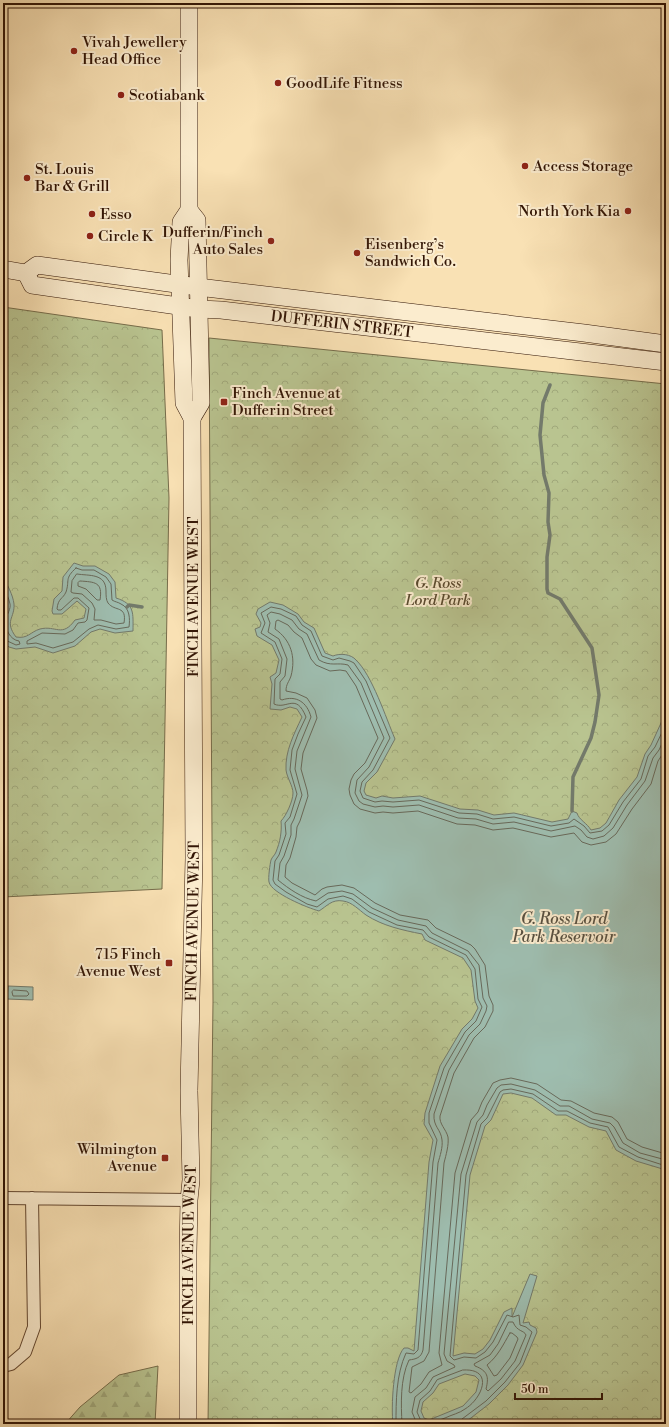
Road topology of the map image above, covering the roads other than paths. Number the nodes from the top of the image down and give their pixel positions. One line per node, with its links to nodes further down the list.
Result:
1 (189, 3): 2 (main road, FINCH AVENUE WEST)
2 (189, 210): 5 (main road, FINCH AVENUE WEST); 6 (main road, FINCH AVENUE WEST)
3 (3, 269): 4 (main road)
4 (26, 273): 5 (main road, DUFFERIN STREET); 7 (main road, DUFFERIN STREET)
5 (179, 284): 6 (main road, DUFFERIN STREET); 7 (main road, FINCH AVENUE WEST)
6 (198, 287): 8 (main road, FINCH AVENUE WEST); 9 (main road, DUFFERIN STREET)
7 (180, 305): 8 (main road, DUFFERIN STREET); 11 (main road, FINCH AVENUE WEST)
8 (199, 309): 10 (main road, DUFFERIN STREET); 11 (main road, FINCH AVENUE WEST)
9 (666, 344)
10 (666, 362)
11 (192, 418): 14 (main road, FINCH AVENUE WEST)
12 (3, 1198): 13 (street)
13 (32, 1198): 14 (street); 15 (street)
14 (189, 1200): 16 (main road, FINCH AVENUE WEST)
15 (3, 1366)
16 (188, 1424)

